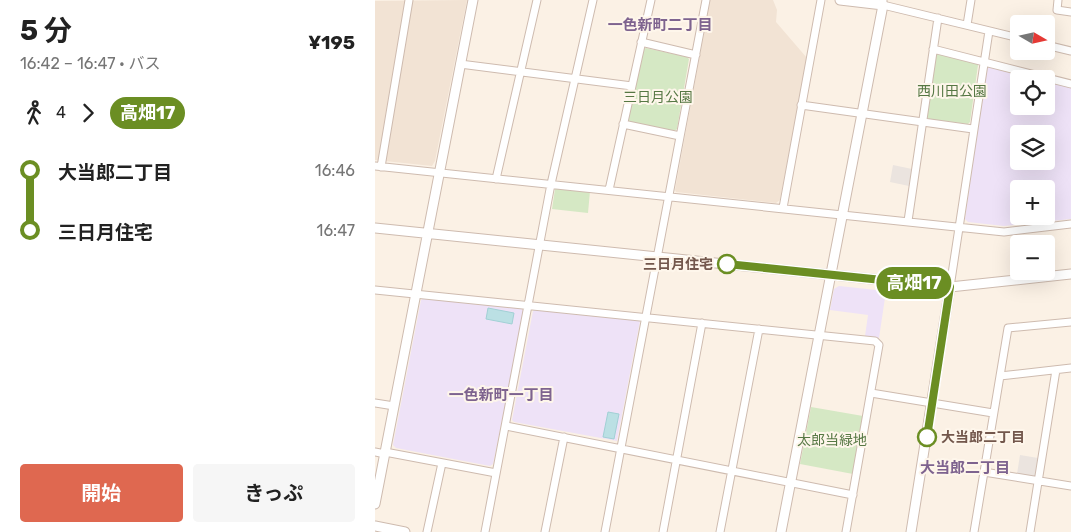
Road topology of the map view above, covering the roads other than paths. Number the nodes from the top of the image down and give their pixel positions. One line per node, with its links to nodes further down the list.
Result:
1 (409, 0): 34 (street)
2 (473, 0): 23 (street)
3 (537, 0): 24 (street)
4 (593, 0): 25 (street)
5 (651, 0): 17 (street)
6 (706, 0): 21 (street)
7 (821, 0): 28 (street)
8 (840, 0): 11 (street)
9 (971, 0): 14 (street)
10 (1058, 0): 12 (street)
11 (883, 3): 13 (street); 29 (street)
12 (1071, 12)
13 (938, 18): 14 (street); 19 (street)
14 (967, 25): 15 (street)
15 (989, 31): 16 (street); 22 (street)
16 (1010, 36)
17 (641, 42): 21 (street); 27 (street)
18 (1055, 47): 20 (street)
19 (933, 49): 22 (street); 30 (street)
20 (1071, 51)
21 (695, 55): 33 (street)
22 (984, 62): 26 (street); 32 (street)
23 (460, 64): 24 (street); 35 (street)
24 (521, 72): 25 (street); 36 (street)
25 (575, 79): 27 (street); 37 (street)
26 (1071, 84)
27 (632, 86): 31 (street)
28 (801, 105): 29 (street); 40 (street)
29 (862, 114): 30 (street); 41 (street)
30 (922, 123): 32 (street); 42 (street)
31 (623, 124): 33 (street); 38 (street)
32 (973, 129): 44 (street)
33 (680, 136): 39 (street)
34 (378, 166): 35 (street)
35 (440, 173): 36 (street); 46 (street)
36 (496, 178): 37 (street)
37 (551, 184): 38 (street); 47 (street)
38 (609, 190): 39 (street)
39 (669, 196): 40 (street); 48 (street)
40 (783, 208): 41 (street)
41 (843, 215): 42 (street); 49 (street)
42 (908, 222): 44 (street)
43 (1071, 224): 44 (street)
44 (959, 227): 51 (street)
45 (375, 228): 46 (street)
46 (428, 233): 47 (street); 53 (street)
47 (541, 245): 48 (street); 54 (street)
48 (657, 257): 49 (street); 55 (street)
49 (831, 274): 51 (street); 59 (street)
50 (1071, 274): 51 (street)
51 (950, 287): 65 (street)
52 (375, 290): 53 (street)
53 (416, 294): 54 (street); 66 (street)
54 (529, 306): 55 (street); 68 (street)
55 (645, 318): 57 (street); 70 (street)
56 (1071, 322): 62 (street)
57 (702, 323): 58 (street); 73 (street)
58 (759, 329): 59 (street); 75 (street)
59 (819, 335): 63 (street); 79 (street)
60 (1071, 368): 61 (street)
61 (1056, 370): 62 (street); 78 (street)
62 (1000, 376): 67 (street)
63 (871, 393): 65 (street); 81 (street)
64 (375, 403): 66 (street)
65 (933, 403): 67 (street); 93 (street)
66 (394, 406): 72 (street)
67 (993, 413): 76 (street)
68 (506, 426): 69 (street); 77 (street)
69 (564, 437): 70 (street); 87 (street)
70 (620, 449): 73 (street); 88 (street)
71 (375, 452): 72 (street)
72 (385, 453): 74 (street); 82 (street)
73 (676, 460): 75 (street); 89 (street)
74 (441, 463): 77 (street); 85 (street)
75 (732, 471): 79 (street); 90 (street)
76 (984, 472): 78 (street); 94 (street)
77 (496, 474): 86 (street)
78 (1038, 480): 80 (street); 95 (street)
79 (790, 483): 81 (street); 91 (street)
80 (1071, 486)
81 (853, 495): 92 (street)
82 (375, 504)
83 (375, 526): 84 (street)
84 (405, 532)
85 (427, 532)
86 (485, 532)
87 (545, 532)
88 (605, 532)
89 (663, 532)
90 (720, 532)
91 (781, 532)
92 (846, 532)
93 (911, 532)
94 (974, 532)
95 (1030, 532)

